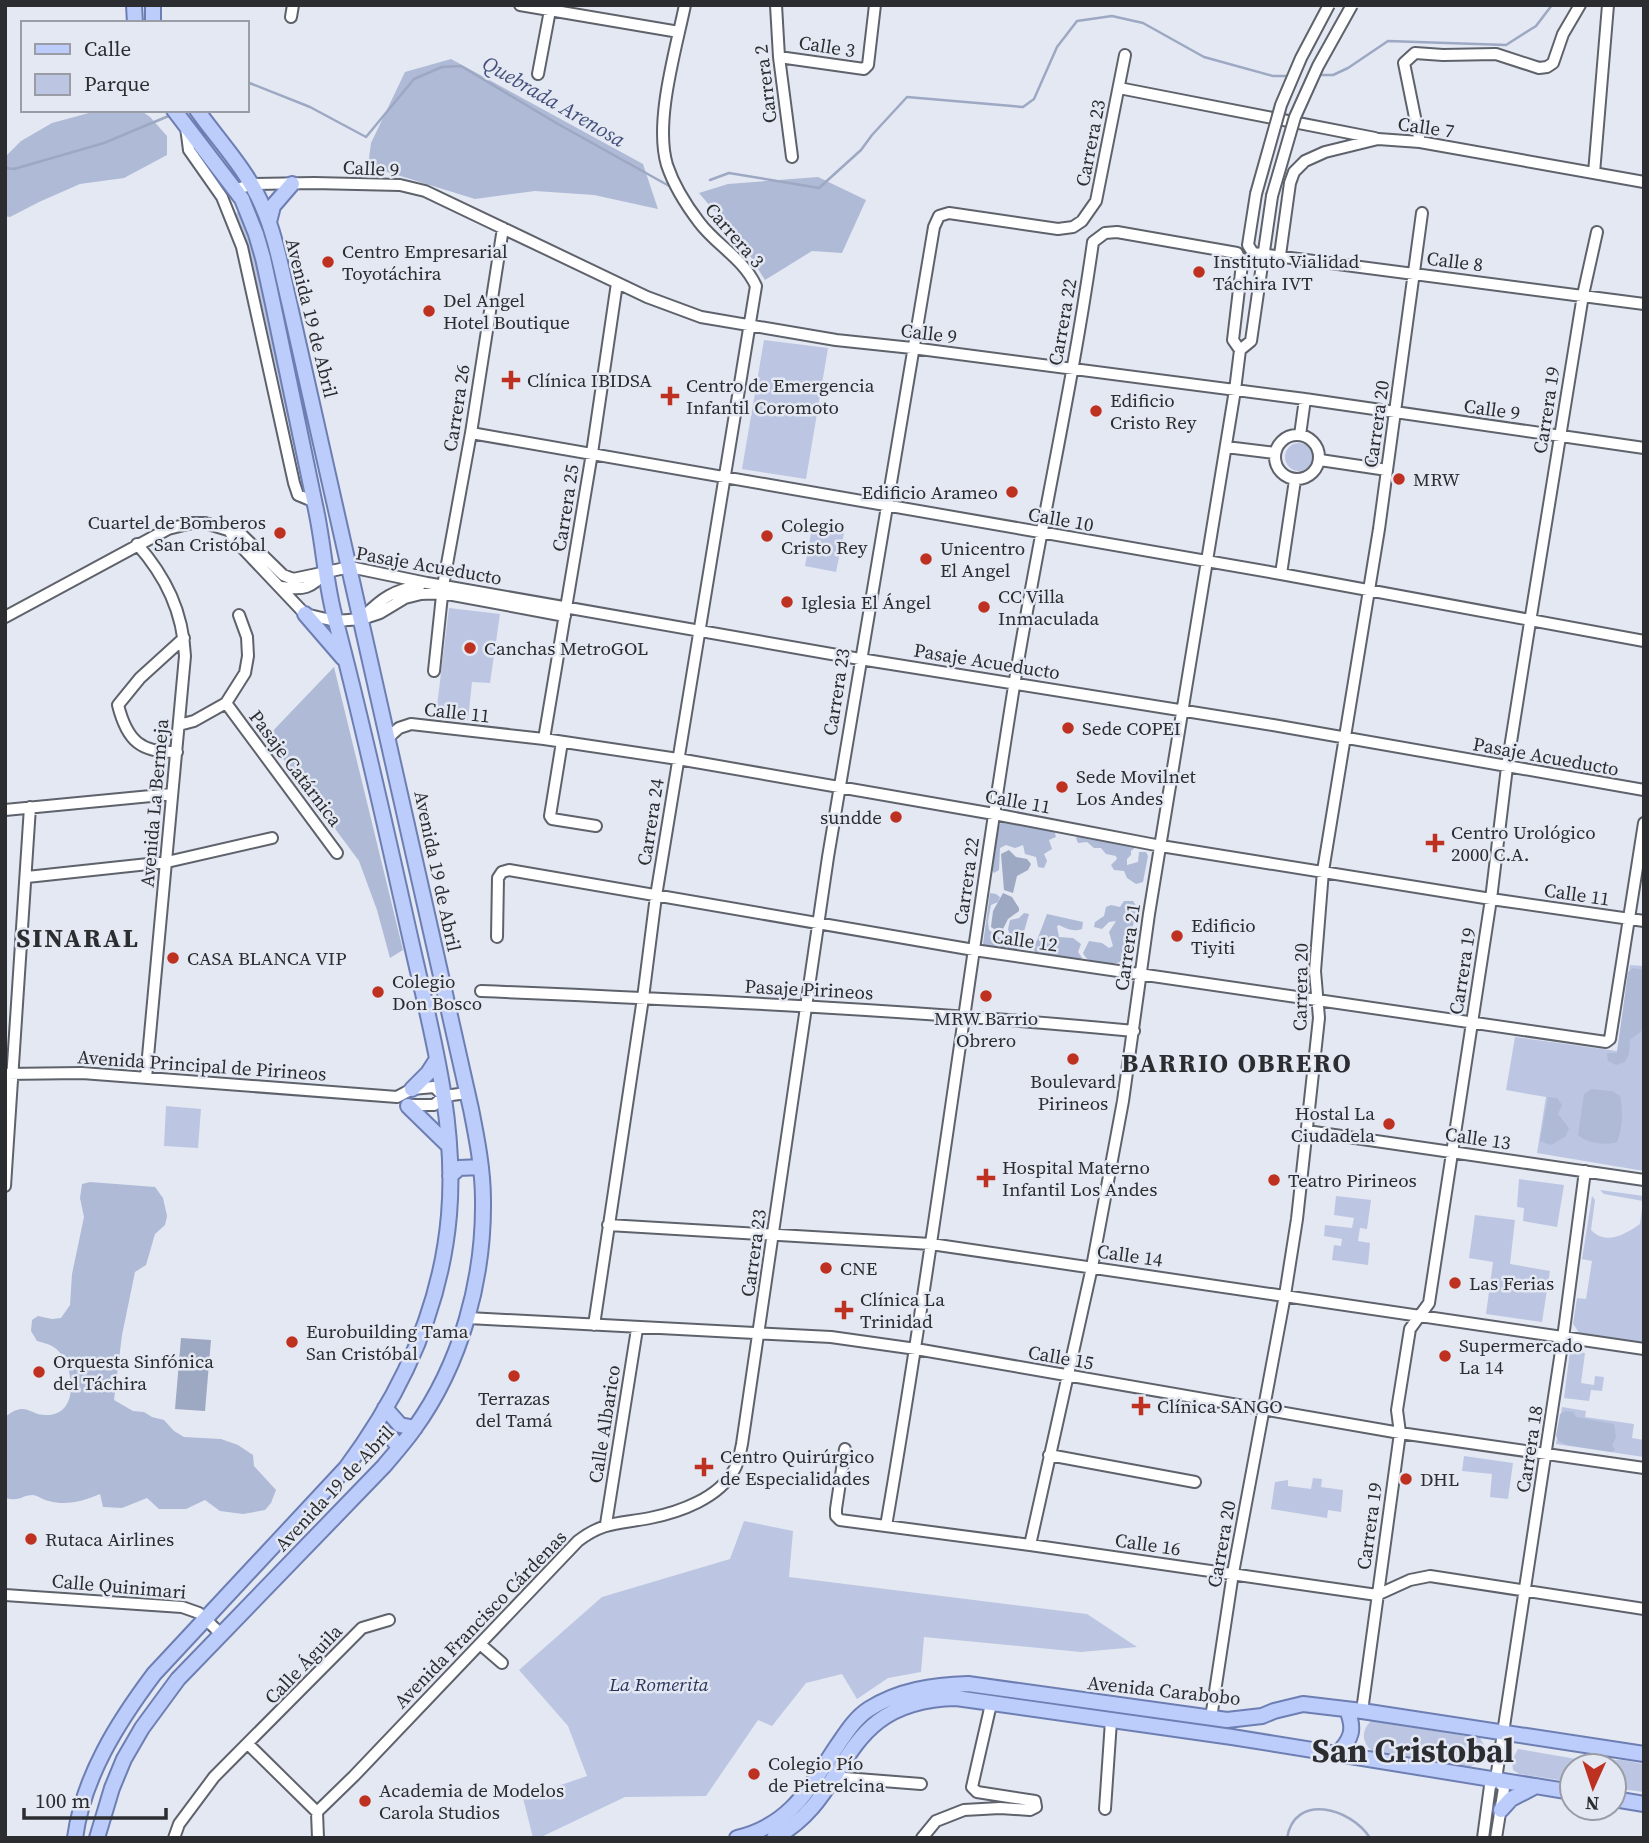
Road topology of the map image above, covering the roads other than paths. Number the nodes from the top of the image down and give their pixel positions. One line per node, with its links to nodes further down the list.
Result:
1 (293, 5): 11 (street)
2 (520, 5): 10 (street)
3 (685, 5): 12 (street, Carrera 3)
4 (776, 5): 14 (street, Carrera 2)
5 (875, 5): 14 (street, Calle 3)
6 (1329, 5): 32 (street, bridge)
7 (1352, 5): 34 (street, Carrera 21, bridge)
8 (1580, 5): 21 (street)
9 (1608, 5): 23 (street)
10 (551, 8): 12 (street); 15 (street)
11 (291, 17)
12 (679, 33): 40 (street, Carrera 3)
13 (1125, 55): 16 (street, Carrera 23)
14 (779, 57): 22 (street, Carrera 2)
15 (538, 74)
16 (1119, 88): 20 (street); 41 (street, Carrera 23)
17 (175, 112): 19 (main road, Avenida 19 de Abril)
18 (198, 112): 25 (main road, Avenida 19 de Abril)
19 (186, 127): 27 (main road, Avenida 19 de Abril); 58 (street)
20 (1378, 139): 21 (street, Calle 7); 35 (street, Calle 7)
21 (1420, 142): 23 (street, Calle 7)
22 (792, 157)
23 (1594, 173): 24 (street, Calle 7)
24 (1644, 182)
25 (251, 184): 26 (street, Calle 9); 27 (street, Calle 9); 29 (main road, Avenida 19 de Abril)
26 (292, 184): 29 (main road); 30 (street, Calle 9)
27 (236, 190): 58 (main road, Avenida 19 de Abril)
28 (1422, 213): 36 (street, Carrera 20)
29 (269, 222): 64 (main road, Avenida 19 de Abril)
30 (503, 228): 37 (street, Calle 9); 47 (street, Carrera 26)
31 (1597, 232): 38 (street, Carrera 19)
32 (1248, 244): 33 (street); 34 (street)
33 (1237, 253): 42 (street, Carrera 21); 43 (street, Carrera 22)
34 (1263, 254): 35 (street, Calle 8); 42 (street, Carrera 21)
35 (1280, 255): 36 (street, Calle 8)
36 (1414, 274): 38 (street, Calle 8); 46 (street, Carrera 20)
37 (617, 283): 40 (street, Calle 9); 52 (street, Carrera 25)
38 (1583, 295): 39 (street, Calle 8); 49 (street, Carrera 19)
39 (1644, 304)
40 (750, 326): 41 (street, Calle 9); 56 (street, Carrera 24)
41 (912, 348): 43 (street, Calle 9); 59 (street, Carrera 23)
42 (1240, 351): 44 (street, Carrera 21)
43 (1072, 369): 44 (street, Calle 9); 61 (street, Carrera 22)
44 (1236, 390): 45 (street, Calle 9); 50 (street, Carrera 21)
45 (1305, 399): 46 (street, Calle 9); 48 (street)
46 (1396, 412): 49 (street, Calle 9); 55 (street, Carrera 20)
47 (471, 433): 52 (street, Calle 10); 69 (street, Carrera 26)
48 (1300, 435): 53 (street); 54 (street)
49 (1560, 436): 51 (street, Calle 9); 77 (street, Carrera 19)
50 (1226, 447): 53 (street); 63 (street, Carrera 21)
51 (1644, 447)
52 (592, 453): 56 (street, Calle 10); 71 (street, Carrera 25)
53 (1275, 453): 57 (street)
54 (1320, 460): 55 (street); 57 (street)
55 (1387, 470): 70 (street, Carrera 20)
56 (726, 476): 59 (street, Calle 10); 78 (street, Carrera 24)
57 (1295, 480): 66 (street)
58 (315, 502): 65 (main road, Avenida 19 de Abril)
59 (886, 505): 61 (street, Calle 10); 82 (street, Carrera 23)
60 (230, 532): 62 (street, Pasaje Acueducto); 65 (street, Pasaje Acueducto); 68 (street)
61 (1041, 533): 63 (street, Calle 10); 85 (street, Carrera 22)
62 (137, 544): 74 (street, Pasaje Acueducto); 79 (street, Avenida La Bermeja)
63 (1206, 562): 66 (street, Calle 10); 87 (street, Carrera 21)
64 (350, 567): 65 (street, Pasaje Acueducto); 67 (street, Pasaje Acueducto); 75 (main road, Avenida 19 de Abril)
65 (326, 572): 68 (street); 76 (main road, Avenida 19 de Abril)
66 (1281, 574): 70 (street, Calle 10)
67 (427, 583): 69 (street, Pasaje Acueducto); 75 (street)
68 (281, 587): 72 (street)
69 (443, 589): 71 (street, Pasaje Acueducto); 75 (street); 84 (street, Carrera 26)
70 (1369, 592): 77 (street, Calle 10); 90 (street, Carrera 20)
71 (566, 612): 78 (street, Pasaje Acueducto); 91 (street, Carrera 25)
72 (305, 614): 76 (street); 83 (main road)
73 (239, 615): 86 (street)
74 (5, 617)
75 (362, 618): 76 (street); 81 (main road); 89 (main road, Avenida 19 de Abril)
76 (335, 621): 81 (main road, Avenida 19 de Abril)
77 (1530, 621): 80 (street, Calle 10); 95 (street, Carrera 19)
78 (700, 631): 82 (street, Pasaje Acueducto); 94 (street, Carrera 24)
79 (184, 638): 88 (street, Avenida La Bermeja); 93 (street)
80 (1644, 641)
81 (342, 644): 83 (main road, Avenida 19 de Abril)
82 (860, 659): 85 (street, Pasaje Acueducto); 96 (street, Carrera 23)
83 (348, 663): 125 (main road, Avenida 19 de Abril)
84 (434, 671)
85 (1014, 683): 87 (street, Pasaje Acueducto); 101 (street, Carrera 22)
86 (226, 704): 88 (street); 106 (street, Pasaje Catárnica)
87 (1183, 711): 90 (street, Pasaje Acueducto); 105 (street, Carrera 21)
88 (179, 725): 93 (street, Avenida La Bermeja)
89 (389, 737): 91 (street, Calle 11); 129 (main road, Avenida 19 de Abril)
90 (1344, 737): 95 (street, Pasaje Acueducto); 108 (street, Carrera 20)
91 (544, 739): 92 (street, Calle 11)
92 (562, 741): 94 (street, Calle 11); 103 (street)
93 (177, 752): 98 (street, Avenida La Bermeja)
94 (678, 759): 96 (street, Calle 11); 110 (street, Carrera 24)
95 (1507, 767): 97 (street, Pasaje Acueducto); 111 (street, Carrera 19)
96 (839, 787): 101 (street, Calle 11); 114 (street, Carrera 23)
97 (1644, 790)
98 (172, 794): 99 (street); 107 (street, Avenida La Bermeja)
99 (30, 807): 100 (street); 109 (street)
100 (5, 810)
101 (994, 814): 105 (street, Calle 11); 116 (street, Carrera 22)
102 (1644, 823): 112 (street)
103 (596, 826)
104 (272, 838): 107 (street)
105 (1161, 846): 108 (street, Calle 11); 117 (street, Carrera 21)
106 (337, 853)
107 (167, 862): 109 (street); 127 (street, Avenida La Bermeja)
108 (1323, 871): 111 (street, Calle 11); 120 (street, Carrera 20)
109 (27, 877): 126 (street)
110 (656, 896): 114 (street, Calle 12); 115 (street, Calle 12); 119 (street, Carrera 24)
111 (1491, 899): 112 (street, Calle 11); 123 (street, Carrera 19)
112 (1629, 919): 113 (street, Calle 11); 123 (street, Calle 12)
113 (1644, 921)
114 (817, 924): 116 (street, Calle 12); 121 (street, Carrera 23)
115 (497, 937)
116 (974, 950): 117 (street, Calle 12); 122 (street, Carrera 22)
117 (1141, 975): 120 (street, Calle 12); 124 (street, Carrera 21)
118 (481, 991): 119 (street, Pasaje Pirineos)
119 (643, 998): 121 (street, Pasaje Pirineos); 140 (street, Carrera 24)
120 (1319, 999): 123 (street, Calle 12); 132 (street, Carrera 20)
121 (805, 1006): 122 (street, Pasaje Pirineos); 141 (street, Carrera 23)
122 (965, 1016): 124 (street, Pasaje Pirineos); 142 (street, Carrera 22)
123 (1472, 1021): 134 (street, Carrera 19)
124 (1134, 1031): 143 (street, Carrera 21)
125 (437, 1059): 128 (main road); 130 (main road, Avenida 19 de Abril)
126 (10, 1073): 127 (street, Avenida Principal de Pirineos); 139 (street)
127 (146, 1078): 131 (street, Avenida Principal de Pirineos)
128 (412, 1089): 130 (street, Avenida Principal de Pirineos); 131 (street)
129 (467, 1093): 130 (street, Avenida Principal de Pirineos); 135 (main road, Avenida 19 de Abril)
130 (444, 1096): 131 (street, Avenida Principal de Pirineos); 133 (main road, Avenida 19 de Abril)
131 (403, 1101): 133 (main road)
132 (1307, 1131): 134 (street, Calle 13); 144 (street, Carrera 20)
133 (449, 1146): 137 (main road, Avenida 19 de Abril)
134 (1452, 1152): 136 (street, Calle 13); 145 (street, Carrera 19)
135 (481, 1167): 137 (main road); 146 (main road, Avenida 19 de Abril)
136 (1585, 1171): 138 (street, Calle 13); 150 (street, Carrera 18)
137 (450, 1176): 154 (main road, Avenida 19 de Abril)
138 (1644, 1181)
139 (5, 1186)
140 (608, 1225): 141 (street, Calle 14); 147 (street, Carrera 24)
141 (774, 1234): 142 (street, Calle 14); 149 (street, Carrera 23)
142 (931, 1244): 143 (street, Calle 14); 151 (street, Carrera 22)
143 (1092, 1267): 144 (street, Calle 14); 153 (street, Carrera 21)
144 (1285, 1295): 145 (street, Calle 14); 155 (street, Carrera 20)
145 (1418, 1315): 150 (street, Calle 14); 158 (street, Carrera 19)
146 (468, 1318): 147 (street, Calle 15); 156 (main road, Avenida 19 de Abril)
147 (594, 1325): 148 (street, Calle 15)
148 (637, 1329): 149 (street, Calle 15); 166 (street, Calle Albarico)
149 (759, 1334): 151 (street, Calle 15); 165 (street, Carrera 23)
150 (1563, 1338): 152 (street, Calle 14); 161 (street, Carrera 18)
151 (916, 1349): 153 (street, Calle 15); 167 (street, Carrera 22)
152 (1644, 1349)
153 (1066, 1375): 155 (street, Calle 15); 162 (street, Carrera 21)
154 (385, 1408): 156 (main road); 157 (main road, Avenida 19 de Abril)
155 (1265, 1410): 158 (street, Calle 15); 169 (street, Carrera 20)
156 (415, 1428): 159 (main road, Avenida 19 de Abril)
157 (371, 1433): 159 (main road); 174 (main road, Avenida 19 de Abril)
158 (1400, 1433): 161 (street, Calle 15); 172 (street, Carrera 19)
159 (399, 1447): 176 (main road, Avenida 19 de Abril)
160 (845, 1449): 167 (street, Calle 16)
161 (1546, 1454): 163 (street, Calle 15); 170 (street, Carrera 18)
162 (1049, 1455): 164 (street); 168 (street, Carrera 21)
163 (1644, 1468)
164 (1195, 1482)
165 (720, 1487): 166 (street, Avenida Francisco Cárdenas)
166 (606, 1524): 177 (street, Avenida Francisco Cárdenas)
167 (886, 1526): 168 (street, Calle 16)
168 (1030, 1545): 169 (street, Calle 16)
169 (1233, 1573): 172 (street, Calle 16); 182 (street, Carrera 20)
170 (1524, 1591): 172 (street); 173 (street); 184 (street, Carrera 18)
171 (5, 1595): 174 (street, Calle Quinimari)
172 (1377, 1595): 181 (street, Carrera 19)
173 (1644, 1609)
174 (205, 1619): 176 (street, Calle Quinimari); 197 (main road, Avenida 19 de Abril)
175 (389, 1620): 185 (street, Calle Águila)
176 (221, 1634): 198 (main road, Avenida 19 de Abril)
177 (480, 1644): 178 (street); 196 (street, Avenida Francisco Cárdenas)
178 (502, 1663)
179 (991, 1704): 183 (main road, Avenida Carabobo); 189 (main road, Avenida Carabobo); 203 (street)
180 (1347, 1710): 181 (main road, Avenida Carabobo); 182 (main road, Avenida Carabobo); 186 (main road)
181 (1362, 1711): 184 (main road, Avenida Carabobo); 188 (main road)
182 (1211, 1718): 201 (main road, Avenida Carabobo)
183 (1111, 1721): 186 (main road, Avenida Carabobo); 194 (street)
184 (1503, 1732): 187 (main road, Avenida Carabobo); 190 (street, Carrera 18)
185 (248, 1744): 196 (street); 199 (street, Calle Águila)
186 (1337, 1754): 188 (main road, Avenida Carabobo)
187 (1644, 1754)
188 (1362, 1758): 190 (main road, Avenida Carabobo)
189 (832, 1777): 191 (street); 202 (main road, Avenida Carabobo)
190 (1496, 1779): 192 (main road, Avenida Carabobo); 195 (street); 204 (street)
191 (921, 1784)
192 (1536, 1786): 193 (main road, Avenida Carabobo); 195 (main road)
193 (1558, 1790)
194 (1105, 1809)
195 (1501, 1810): 205 (street)
196 (317, 1812): 200 (street)
197 (75, 1838)
198 (97, 1838)
199 (174, 1838)
200 (318, 1838)
201 (737, 1838)
202 (774, 1838)
203 (922, 1838)
204 (1483, 1838)
205 (1496, 1838)

